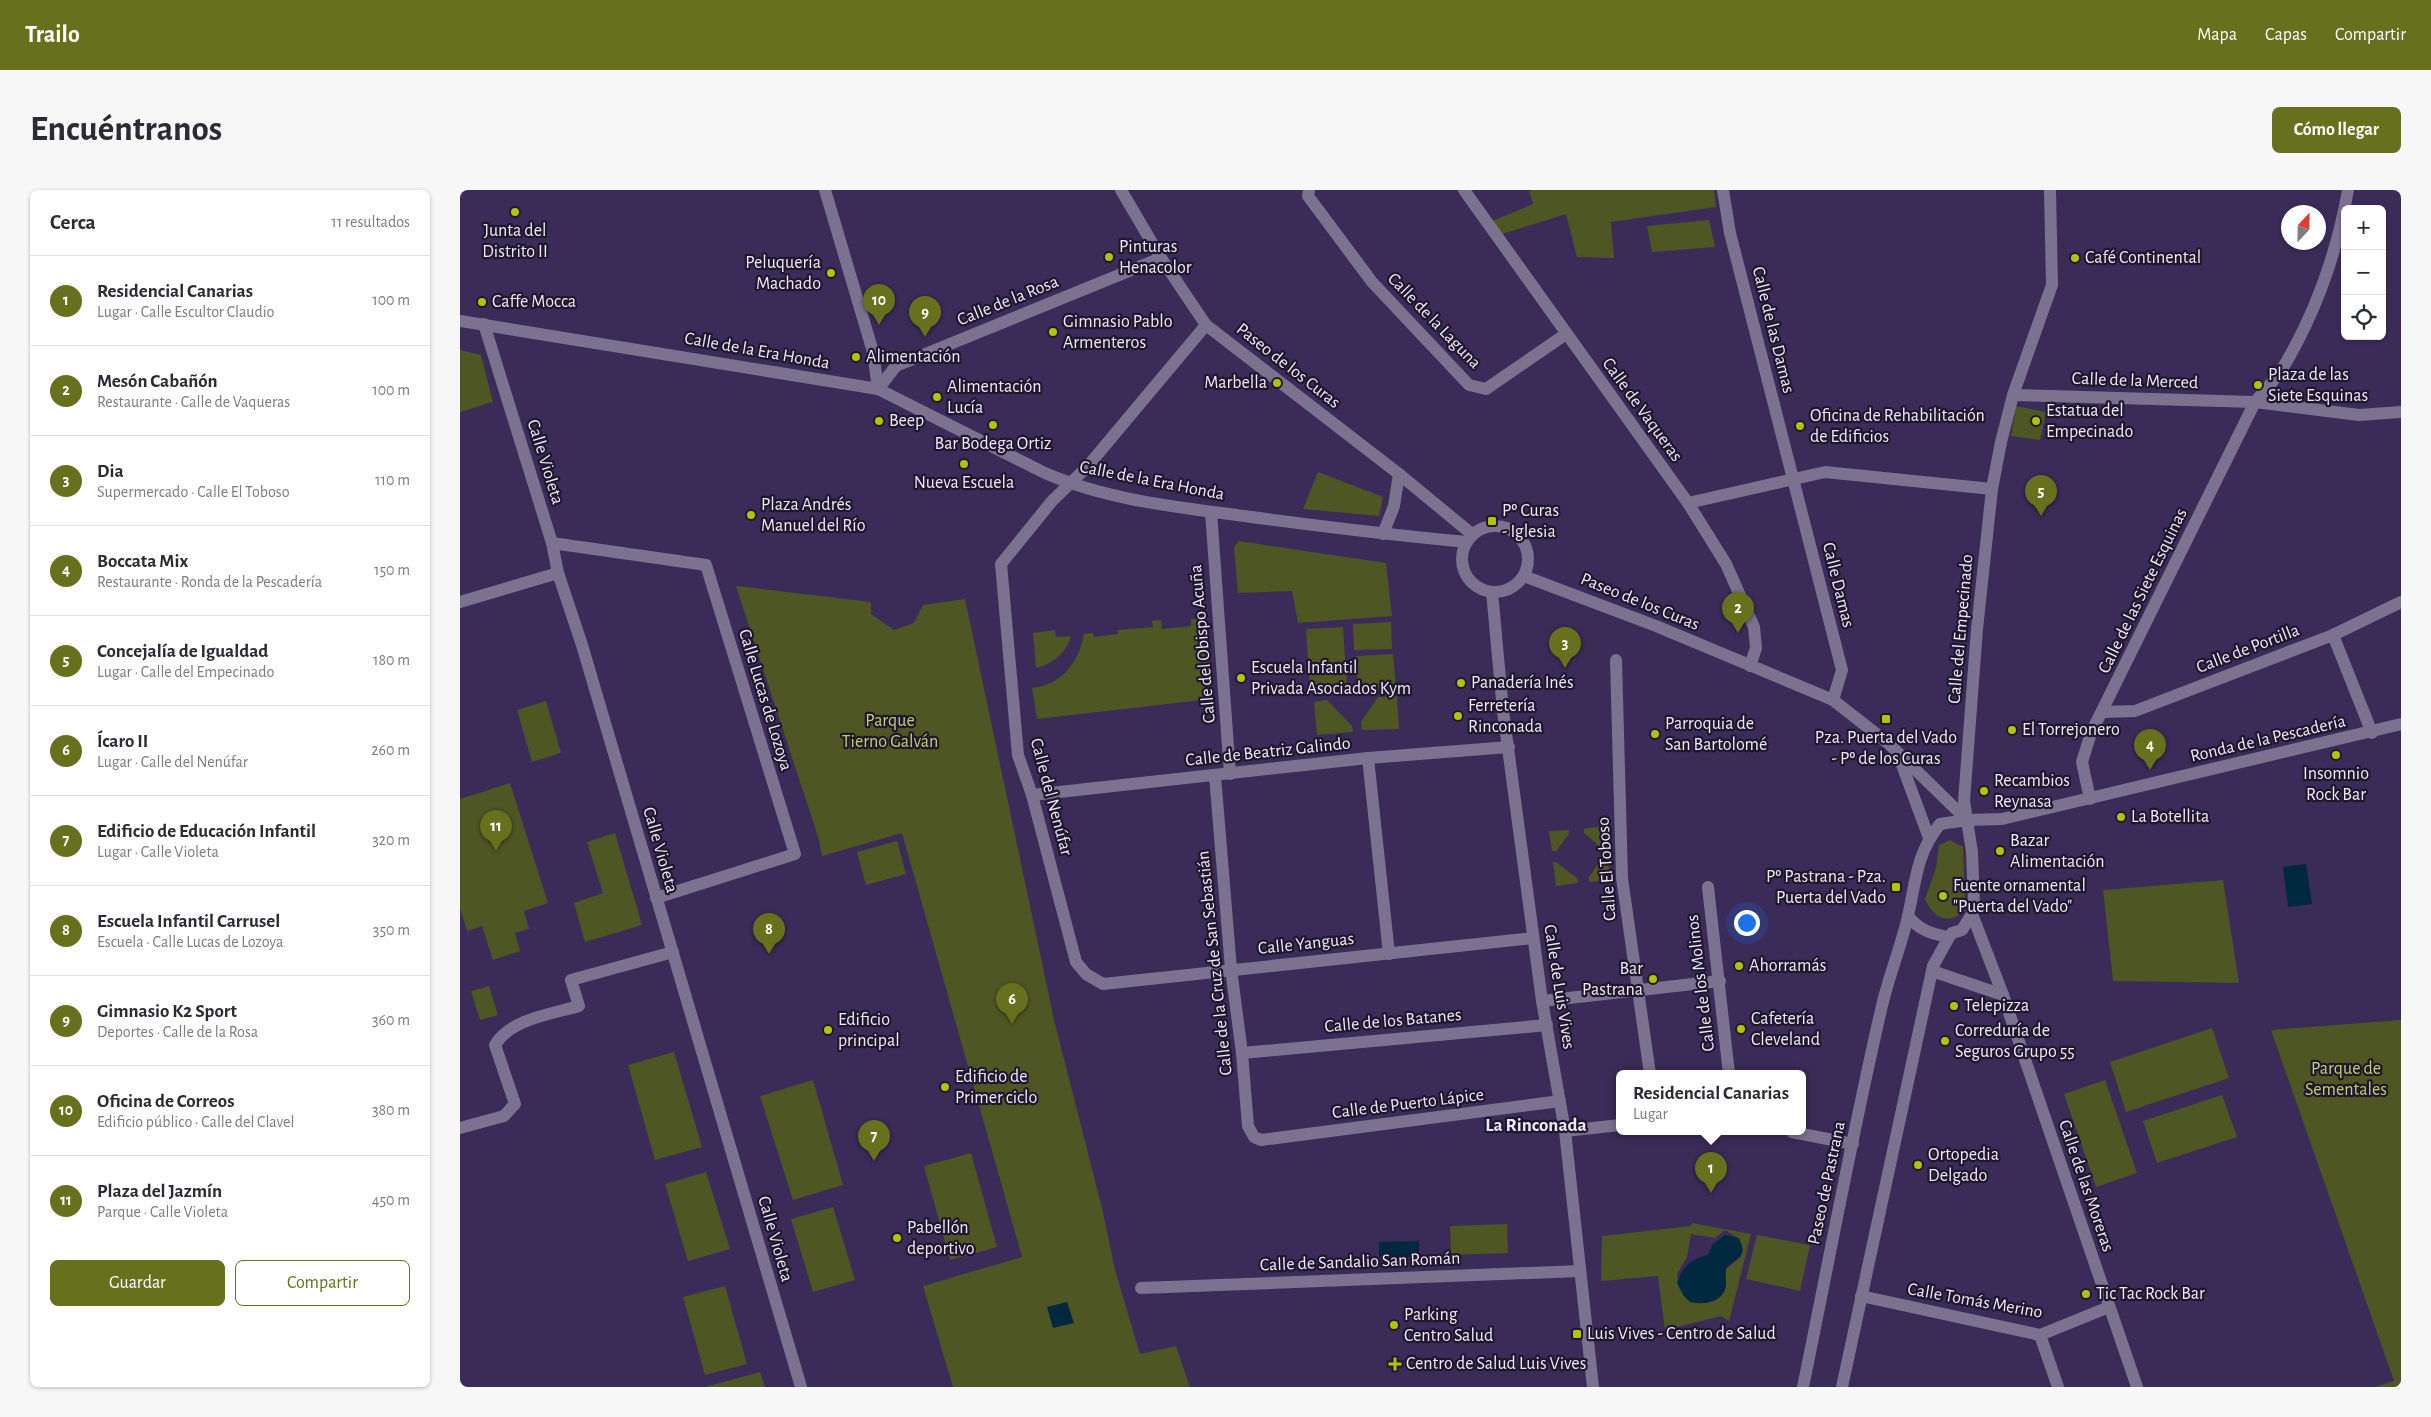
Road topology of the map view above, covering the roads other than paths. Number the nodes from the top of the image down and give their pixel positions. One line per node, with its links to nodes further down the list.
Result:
1 (825, 190): 13 (street)
2 (1121, 190): 8 (street, Paseo de los Curas)
3 (1309, 190): 12 (street, Calle de la Laguna)
4 (1464, 190): 12 (street, Calle de Vaqueras)
5 (1723, 190): 18 (street, Calle de las Damas)
6 (2050, 190): 14 (street)
7 (2348, 190): 15 (street, Calle de las Siete Esquinas)
8 (1161, 258): 11 (street, Paseo de los Curas); 13 (street, Calle de la Rosa)
9 (460, 320): 10 (street, Calle de la Era Honda)
10 (484, 324): 13 (street, Calle de la Era Honda); 25 (street, Calle Violeta)
11 (1206, 325): 17 (street, Paseo de los Curas); 19 (street)
12 (1566, 334): 21 (street, Calle de Vaqueras)
13 (878, 389): 19 (street, Calle de la Era Honda)
14 (2013, 395): 15 (street, Calle de la Merced); 20 (street, Calle del Empecinado)
15 (2255, 402): 16 (street, Calle de la Merced); 35 (street, Calle de las Siete Esquinas)
16 (2401, 412)
17 (1399, 474): 23 (street); 24 (street, Paseo de los Curas)
18 (1792, 478): 20 (street); 21 (street); 34 (street, Calle Damas)
19 (1070, 484): 22 (street, Calle de la Era Honda); 43 (street, Calle del Nenúfar)
20 (1992, 489): 45 (street, Calle del Empecinado)
21 (1688, 503): 33 (street, Calle de Vaqueras)
22 (1211, 512): 23 (street, Calle de la Era Honda); 41 (street, Calle del Obispo Acuña)
23 (1383, 534): 24 (street, Calle de la Era Honda)
24 (1470, 538): 27 (street); 28 (street)
25 (552, 543): 26 (street, Calle Violeta); 48 (street, Calle Lucas de Lozoya)
26 (558, 573): 29 (street); 48 (street, Calle Violeta)
27 (1524, 576): 28 (street); 33 (street, Paseo de los Curas)
28 (1492, 592): 38 (street, Calle de Luis Vives)
29 (460, 602)
30 (2401, 602): 31 (street, Calle de Portilla)
31 (2334, 635): 35 (street, Calle de Portilla); 37 (street)
32 (1616, 660): 59 (street, Calle El Toboso)
33 (1750, 666): 34 (street, Paseo de los Curas)
34 (1833, 700): 39 (street, Paseo de los Curas)
35 (2103, 712): 44 (street, Calle de las Siete Esquinas)
36 (2401, 724): 37 (street, Ronda de la Pescadería)
37 (2372, 733): 44 (street, Ronda de la Pescadería)
38 (1509, 747): 40 (street, Calle de Beatriz Galindo); 52 (street, Calle de Luis Vives)
39 (1897, 752): 45 (street, Paseo de los Curas); 46 (street)
40 (1368, 758): 41 (street, Calle de Beatriz Galindo); 54 (street)
41 (1230, 774): 42 (street, Calle de Beatriz Galindo)
42 (1215, 776): 43 (street, Calle de Beatriz Galindo); 55 (street, Calle de la Cruz de San Sebastián)
43 (1032, 795): 57 (street, Calle del Nenúfar)
44 (2090, 799): 45 (street, Ronda de la Pescadería)
45 (1967, 820): 46 (street, Ronda de la Pescadería); 49 (street, Calle del Empecinado)
46 (1929, 838): 50 (street, Paseo de Pastrana)
47 (1708, 887): 58 (street, Calle de los Molinos)
48 (656, 898): 53 (street, Calle Violeta)
49 (1972, 914): 51 (street); 60 (street, Calle de las Moreras)
50 (1908, 916): 51 (street); 72 (street, Paseo de Pastrana)
51 (1949, 937): 56 (street)
52 (1533, 938): 54 (street, Calle Yanguas); 61 (street, Calle de Luis Vives)
53 (673, 952): 68 (street); 78 (street, Calle Violeta)
54 (1389, 954): 55 (street, Calle Yanguas)
55 (1231, 969): 57 (street, Calle Yanguas); 63 (street, Calle de la Cruz de San Sebastián)
56 (1932, 971): 60 (street); 75 (street)
57 (1086, 974)
58 (1720, 981): 59 (street); 65 (street, Calle de los Molinos)
59 (1638, 989): 61 (street); 64 (street, Calle El Toboso)
60 (2003, 995): 76 (street, Calle de las Moreras)
61 (1542, 1001): 62 (street, Calle de Luis Vives)
62 (1547, 1025): 63 (street, Calle de los Batanes); 66 (street, Calle de Luis Vives)
63 (1242, 1053): 71 (street, Calle de la Cruz de San Sebastián)
64 (1649, 1070)
65 (1730, 1070)
66 (1560, 1101): 69 (street, Calle de Luis Vives); 71 (street, Calle de Puerto Lápice)
67 (1616, 1125): 69 (street)
68 (460, 1128)
69 (1564, 1131): 73 (street, Calle de Luis Vives)
70 (1806, 1135): 72 (street)
71 (1261, 1140)
72 (1853, 1144): 80 (street, Paseo de Pastrana)
73 (1580, 1271): 74 (street, Calle de Sandalio San Román); 79 (street, Calle de Luis Vives)
74 (1141, 1288)
75 (1861, 1296): 77 (street, Calle Tomás Merino); 81 (street)
76 (2109, 1307): 77 (street, Calle Tomás Merino); 83 (street, Calle de las Moreras)
77 (2040, 1334): 82 (street)
78 (801, 1387)
79 (1593, 1387)
80 (1803, 1387)
81 (1842, 1387)
82 (2058, 1387)
83 (2137, 1387)

